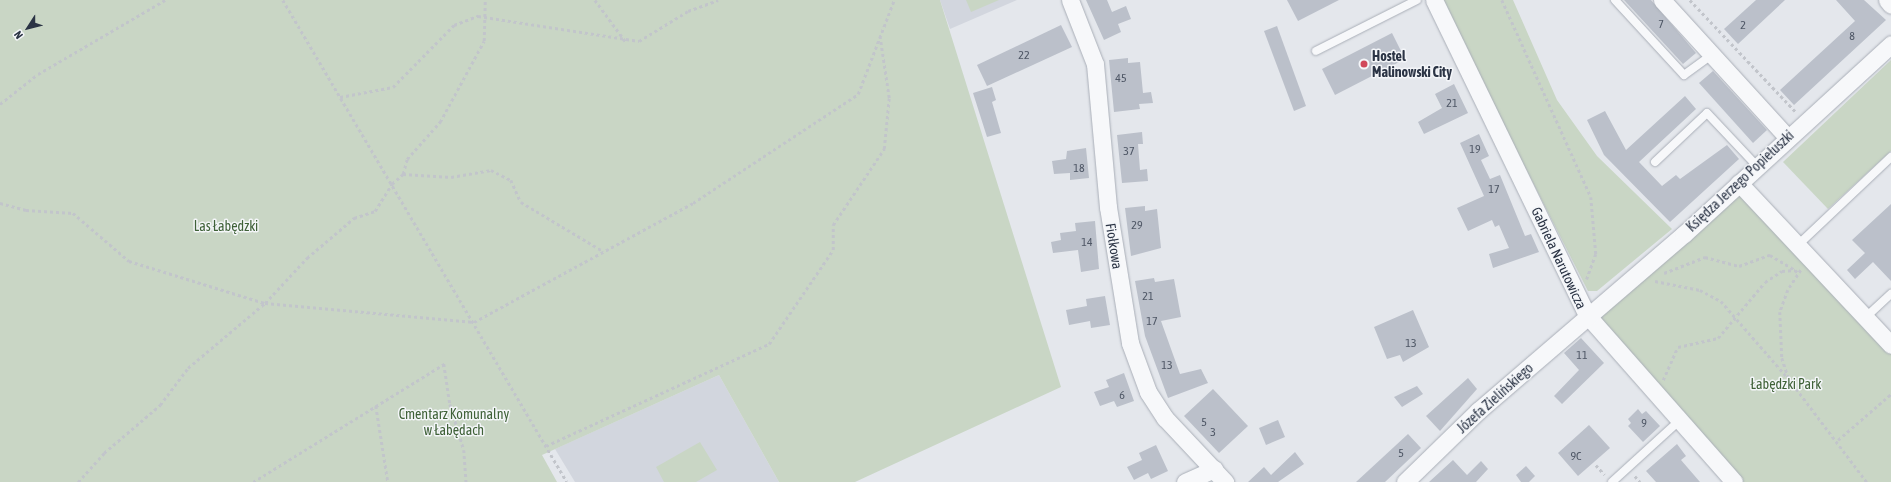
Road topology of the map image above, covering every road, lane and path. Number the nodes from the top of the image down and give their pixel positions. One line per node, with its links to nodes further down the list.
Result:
1 (165, 0): 23 (path)
2 (283, 0): 22 (path)
3 (485, 0): 16 (path)
4 (595, 0): 18 (path)
5 (718, 0): 18 (path)
6 (894, 0): 17 (path)
7 (1070, 0): 55 (street, Fiołkowa)
8 (1417, 0): 20 (lane)
9 (1434, 0): 43 (street, Gabriela Narutowicza)
10 (1502, 0): 39 (path)
11 (1615, 0): 21 (lane)
12 (1662, 0): 21 (street)
13 (1690, 0): 24 (path)
14 (1887, 0): 15 (street)
15 (1891, 5)
16 (483, 16): 18 (path); 22 (path); 29 (path)
17 (880, 38): 34 (path); 54 (path)
18 (626, 42)
19 (1891, 44): 25 (street, Księdza Jerzego Popiełuszki)
20 (1316, 51)
21 (1712, 55): 25 (street)
22 (340, 97): 31 (path)
23 (0, 104)
24 (1798, 114)
25 (1788, 138): 28 (street, Księdza Jerzego Popiełuszki)
26 (1891, 157): 33 (lane)
27 (1655, 162): 28 (lane)
28 (1757, 166): 30 (street, Księdza Jerzego Popiełuszki)
29 (403, 174): 31 (path); 34 (path)
30 (1739, 183): 33 (street); 43 (street, Księdza Jerzego Popiełuszki)
31 (392, 184): 42 (path); 46 (path)
32 (0, 203): 42 (path)
33 (1799, 244): 35 (street)
34 (604, 252): 46 (path)
35 (1812, 259): 37 (path); 45 (street)
36 (1795, 270): 37 (path); 38 (path); 44 (path)
37 (1798, 273): 48 (path)
38 (1656, 280): 40 (path); 44 (path)
39 (1582, 283)
40 (1651, 283)
41 (1891, 294): 45 (lane)
42 (265, 303): 46 (path); 56 (path)
43 (1587, 315): 49 (street, Gabriela Narutowicza); 63 (street, Józefa Zielińskiego)
44 (1735, 316): 48 (path); 49 (path)
45 (1866, 317): 47 (street)
46 (474, 322): 54 (path)
47 (1891, 345)
48 (1788, 379): 53 (path)
49 (1651, 391): 52 (street, Gabriela Narutowicza)
50 (1891, 394): 53 (path)
51 (376, 406): 57 (path); 58 (path); 59 (path)
52 (1679, 421): 64 (lane); 65 (street, Gabriela Narutowicza)
53 (1838, 440): 66 (path)
54 (546, 446): 60 (path)
55 (1214, 469): 61 (street); 62 (street, Fiołkowa)
56 (78, 482)
57 (253, 482)
58 (388, 482)
59 (466, 482)
60 (567, 482)
61 (1185, 482)
62 (1225, 482)
63 (1405, 482)
64 (1612, 482)
65 (1734, 482)
66 (1867, 482)

